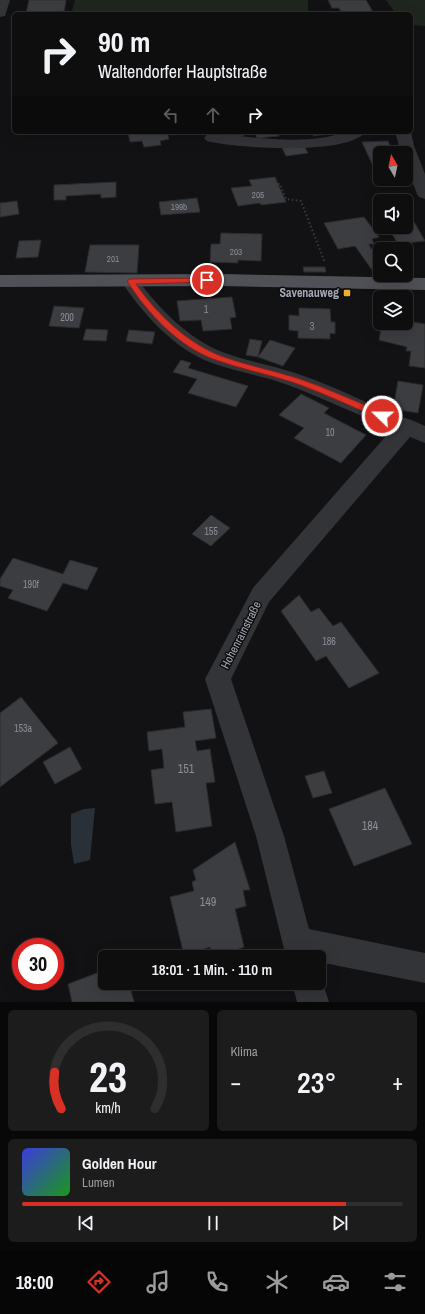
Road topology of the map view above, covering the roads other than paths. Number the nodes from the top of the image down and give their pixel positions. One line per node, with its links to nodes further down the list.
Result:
1 (4, 0): 2 (street)
2 (0, 14)
3 (354, 134): 5 (street)
4 (403, 134): 6 (street)
5 (212, 138)
6 (425, 194)
7 (0, 281): 8 (main road)
8 (130, 281): 9 (main road); 10 (street)
9 (425, 284)
10 (416, 430): 11 (street, Hohenrainstraße)
11 (299, 949): 12 (street)
12 (425, 968)
13 (309, 990): 14 (street)
14 (312, 1002)

